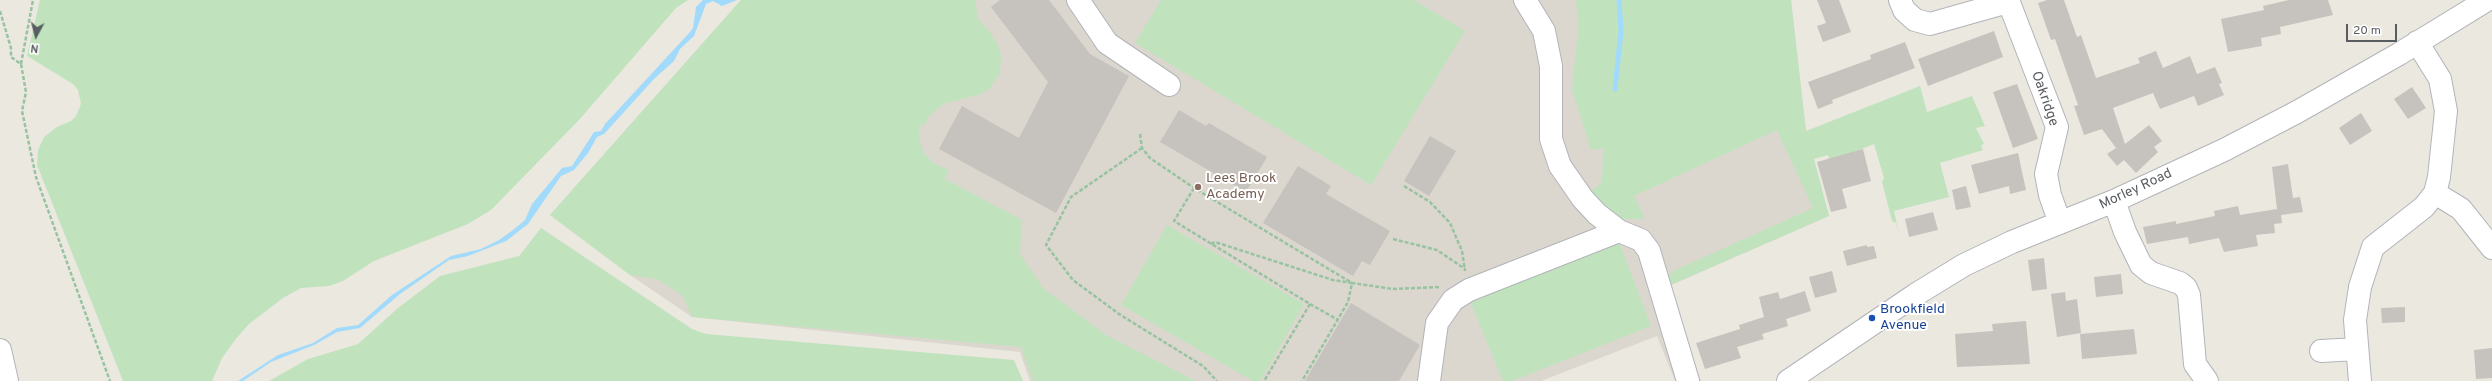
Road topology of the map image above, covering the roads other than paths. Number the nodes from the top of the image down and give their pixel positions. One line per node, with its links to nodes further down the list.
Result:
1 (1525, 0): 11 (street)
2 (1900, 0): 4 (street)
3 (2486, 0): 6 (street, Morley Road)
4 (2008, 1): 10 (street, Oakridge)
5 (1087, 4): 7 (street)
6 (2417, 42): 8 (street); 9 (street, Morley Road)
7 (1169, 85)
8 (2435, 193): 12 (street); 14 (street)
9 (2114, 201): 10 (street, Morley Road); 21 (street)
10 (2060, 223): 20 (street, Morley Road)
11 (1619, 231): 18 (street); 19 (street)
12 (2492, 248)
13 (0, 350): 17 (street)
14 (2357, 350): 15 (street); 16 (street)
15 (2321, 351)
16 (2360, 380)
17 (7, 381)
18 (1429, 381)
19 (1688, 381)
20 (1788, 381)
21 (2207, 381)

